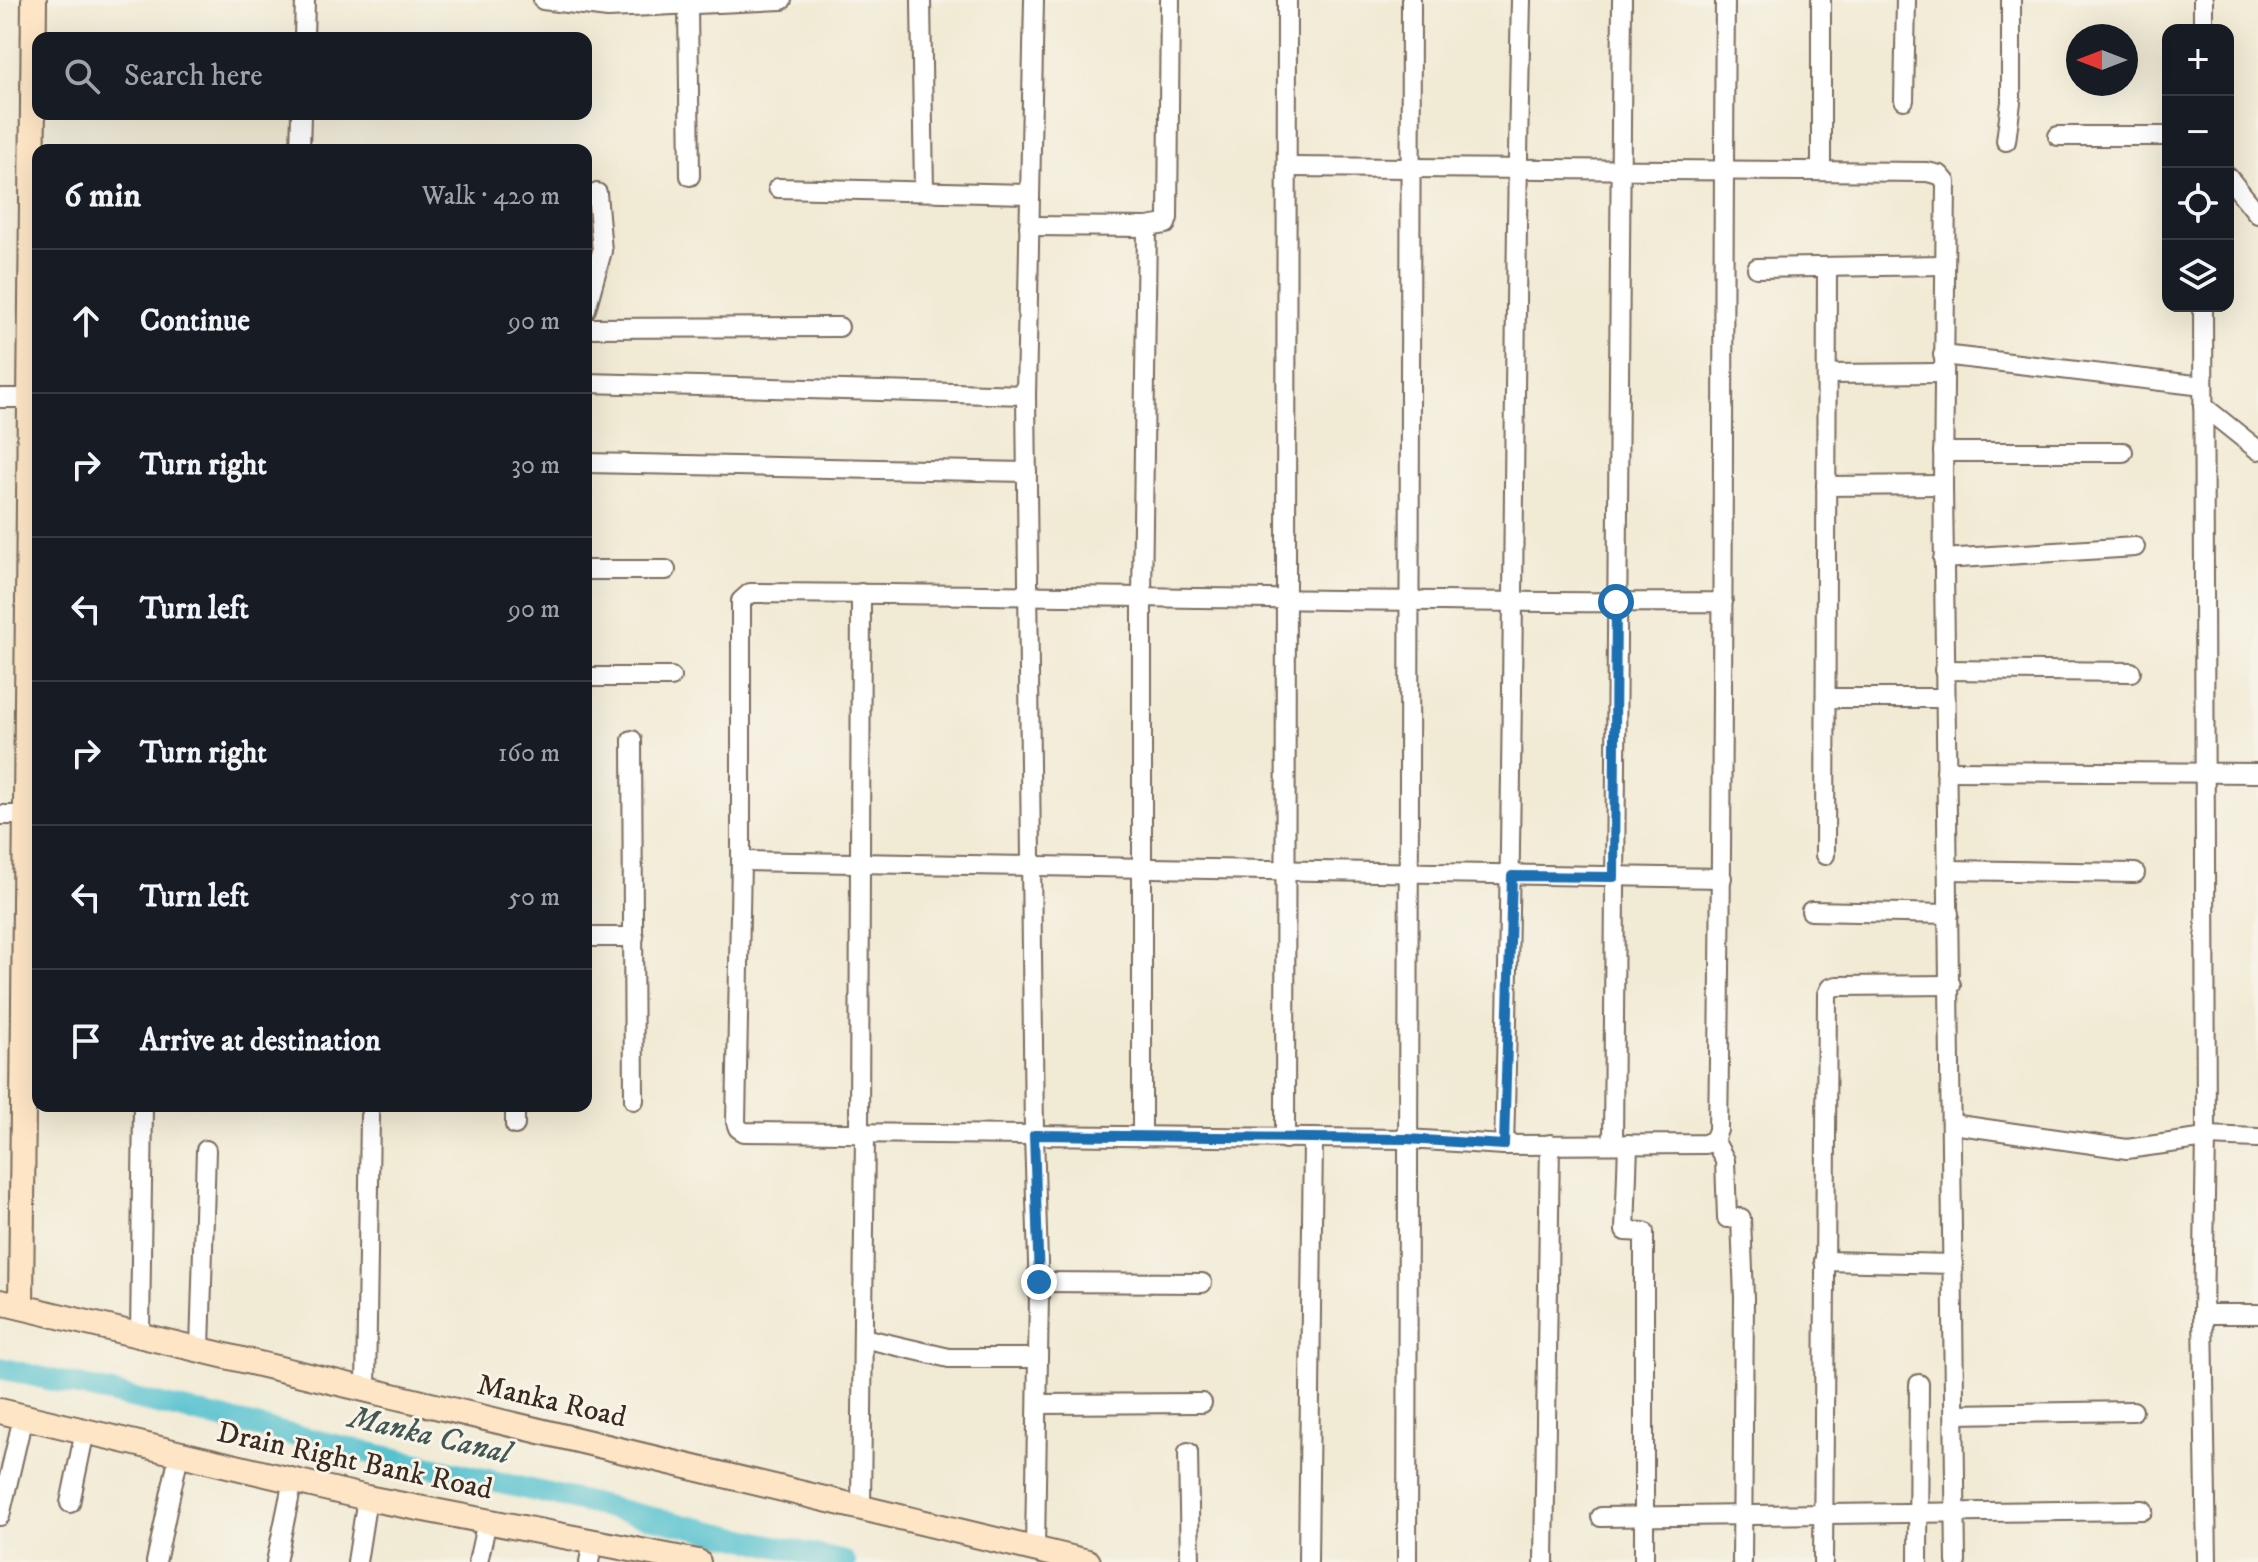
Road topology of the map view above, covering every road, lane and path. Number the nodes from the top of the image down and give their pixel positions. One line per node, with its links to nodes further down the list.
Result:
1 (34, 0): 21 (street)
2 (305, 0): 22 (street)
3 (543, 0): 18 (street)
4 (782, 0): 17 (street)
5 (921, 0): 40 (street)
6 (1034, 0): 42 (street)
7 (1170, 0): 45 (street)
8 (1287, 0): 31 (street)
9 (1411, 0): 32 (street)
10 (1521, 0): 33 (street)
11 (1622, 0): 34 (street)
12 (1725, 0): 35 (street)
13 (1821, 0): 36 (street)
14 (1906, 0): 23 (street)
15 (2011, 0): 28 (street)
16 (2203, 0): 20 (street)
17 (728, 1): 19 (street)
18 (608, 4): 19 (street)
19 (688, 5): 37 (street)
20 (2203, 24)
21 (34, 32)
22 (304, 32)
23 (1904, 100)
24 (34, 120): 29 (street)
25 (301, 120): 30 (street)
26 (2058, 136): 27 (street)
27 (2162, 136)
28 (2006, 141)
29 (34, 144)
30 (300, 144)
31 (1287, 167): 32 (street); 76 (street)
32 (1410, 168): 33 (street); 77 (street)
33 (1517, 169): 34 (street); 78 (street)
34 (1619, 169): 35 (street); 79 (street)
35 (1724, 170): 36 (street); 80 (street)
36 (1821, 171): 46 (street)
37 (690, 176)
38 (2234, 184): 43 (street)
39 (778, 188): 40 (street)
40 (924, 191): 42 (street)
41 (597, 193): 49 (street)
42 (1030, 194): 44 (street)
43 (2258, 214)
44 (1029, 226): 45 (street); 58 (street)
45 (1147, 227): 75 (street)
46 (1944, 265): 47 (street); 53 (street)
47 (1827, 267): 48 (street); 54 (street)
48 (1757, 268)
49 (592, 287)
50 (2203, 312): 57 (street)
51 (839, 327): 52 (street)
52 (592, 328)
53 (1942, 364): 54 (street); 57 (street); 63 (street)
54 (1827, 374): 68 (street)
55 (32, 379): 60 (street)
56 (592, 383): 58 (street)
57 (2203, 386): 61 (street)
58 (1026, 395): 66 (street)
59 (0, 398): 60 (street)
60 (30, 398): 92 (street)
61 (2203, 406): 62 (street); 90 (street)
62 (2258, 450)
63 (1943, 452): 64 (street); 67 (street)
64 (2123, 452)
65 (592, 463): 66 (street)
66 (1027, 472): 74 (street)
67 (1943, 485): 68 (street); 70 (street)
68 (1826, 486): 85 (street)
69 (2135, 547): 70 (street)
70 (1943, 559): 81 (street)
71 (592, 570): 72 (street)
72 (666, 570)
73 (861, 593): 74 (street); 94 (street); 95 (street)
74 (1028, 594): 75 (street); 96 (street)
75 (1142, 597): 76 (street); 97 (street)
76 (1288, 599): 77 (street); 99 (street)
77 (1408, 601): 78 (street); 101 (street)
78 (1514, 601): 79 (street); 102 (street)
79 (1616, 602): 80 (street); 103 (street)
80 (1723, 602): 104 (street)
81 (1944, 670): 82 (street); 86 (street)
82 (2131, 672)
83 (592, 677): 84 (street)
84 (671, 677)
85 (1827, 698): 86 (street); 93 (street)
86 (1944, 698): 88 (street)
87 (632, 740): 108 (street)
88 (1946, 771): 90 (street); 98 (street)
89 (2258, 773): 90 (street)
90 (2205, 774): 117 (street)
91 (0, 815): 92 (street)
92 (26, 815): 131 (street)
93 (1825, 855)
94 (741, 861): 95 (street); 114 (street)
95 (860, 863): 96 (street); 114 (street)
96 (1032, 866): 97 (street); 115 (street)
97 (1141, 868): 99 (street); 116 (street)
98 (1948, 870): 100 (street); 106 (street)
99 (1284, 871): 101 (street); 119 (street)
100 (2135, 873)
101 (1407, 874): 102 (street); 121 (street)
102 (1512, 876): 103 (street); 125 (street)
103 (1614, 877): 104 (street); 124 (street)
104 (1722, 878): 122 (street)
105 (1811, 911): 106 (street)
106 (1949, 914): 109 (street)
107 (592, 937): 108 (street)
108 (634, 937): 110 (street)
109 (1951, 985): 113 (street); 127 (street)
110 (634, 1100)
111 (143, 1112): 134 (street)
112 (370, 1116): 139 (street)
113 (1952, 1124): 117 (street); 128 (street)
114 (862, 1134): 115 (street); 135 (street)
115 (1034, 1135): 116 (street); 129 (street)
116 (1142, 1137): 119 (street)
117 (2206, 1137): 118 (street); 132 (street)
118 (2258, 1138)
119 (1285, 1139): 120 (street)
120 (1313, 1139): 121 (street); 170 (street)
121 (1407, 1139): 125 (street); 171 (street)
122 (1714, 1140): 124 (street); 156 (street)
123 (1550, 1144): 124 (street); 125 (street); 172 (street)
124 (1620, 1144): 159 (street)
125 (1504, 1145)
126 (206, 1150): 136 (street)
127 (1824, 1261): 128 (street); 155 (street)
128 (1953, 1264): 144 (street)
129 (1039, 1282): 130 (street); 137 (street)
130 (1202, 1283)
131 (11, 1304): 134 (street, Manka Road)
132 (2203, 1314): 133 (street); 178 (street)
133 (2258, 1314)
134 (140, 1335): 136 (street, Manka Road)
135 (863, 1338): 137 (street); 151 (street)
136 (200, 1349): 139 (street, Manka Road)
137 (1038, 1358): 141 (street)
138 (1919, 1384): 154 (street)
139 (366, 1389): 151 (street, Manka Road)
140 (1202, 1403): 141 (street)
141 (1038, 1404): 161 (street)
142 (2133, 1411): 144 (street)
143 (12, 1414): 145 (street, Drain Right Bank Road); 157 (street)
144 (1955, 1414): 153 (street)
145 (85, 1431): 147 (street, Drain Right Bank Road); 150 (street)
146 (1188, 1452): 169 (street)
147 (179, 1454): 148 (street, Drain Right Bank Road); 164 (street)
148 (293, 1480): 149 (street, Drain Right Bank Road); 165 (street)
149 (367, 1498): 160 (street, Drain Right Bank Road); 166 (street)
150 (70, 1503)
151 (861, 1507): 161 (street, Manka Road)
152 (2143, 1510): 153 (street)
153 (1956, 1512): 154 (street); 177 (street)
154 (1918, 1513): 155 (street); 176 (street)
155 (1823, 1514): 156 (street); 175 (street)
156 (1743, 1515): 159 (street); 174 (street)
157 (0, 1516)
158 (1601, 1517): 159 (street)
159 (1645, 1517): 173 (street)
160 (487, 1521): 162 (street, Drain Right Bank Road); 167 (street)
161 (1035, 1549): 168 (street, Manka Road)
162 (591, 1552): 163 (street, Drain Right Bank Road)
163 (687, 1560)
164 (156, 1562)
165 (276, 1562)
166 (357, 1562)
167 (478, 1562)
168 (1088, 1562)
169 (1190, 1562)
170 (1308, 1562)
171 (1407, 1562)
172 (1544, 1562)
173 (1644, 1562)
174 (1742, 1562)
175 (1823, 1562)
176 (1918, 1562)
177 (1956, 1562)
178 (2207, 1562)

